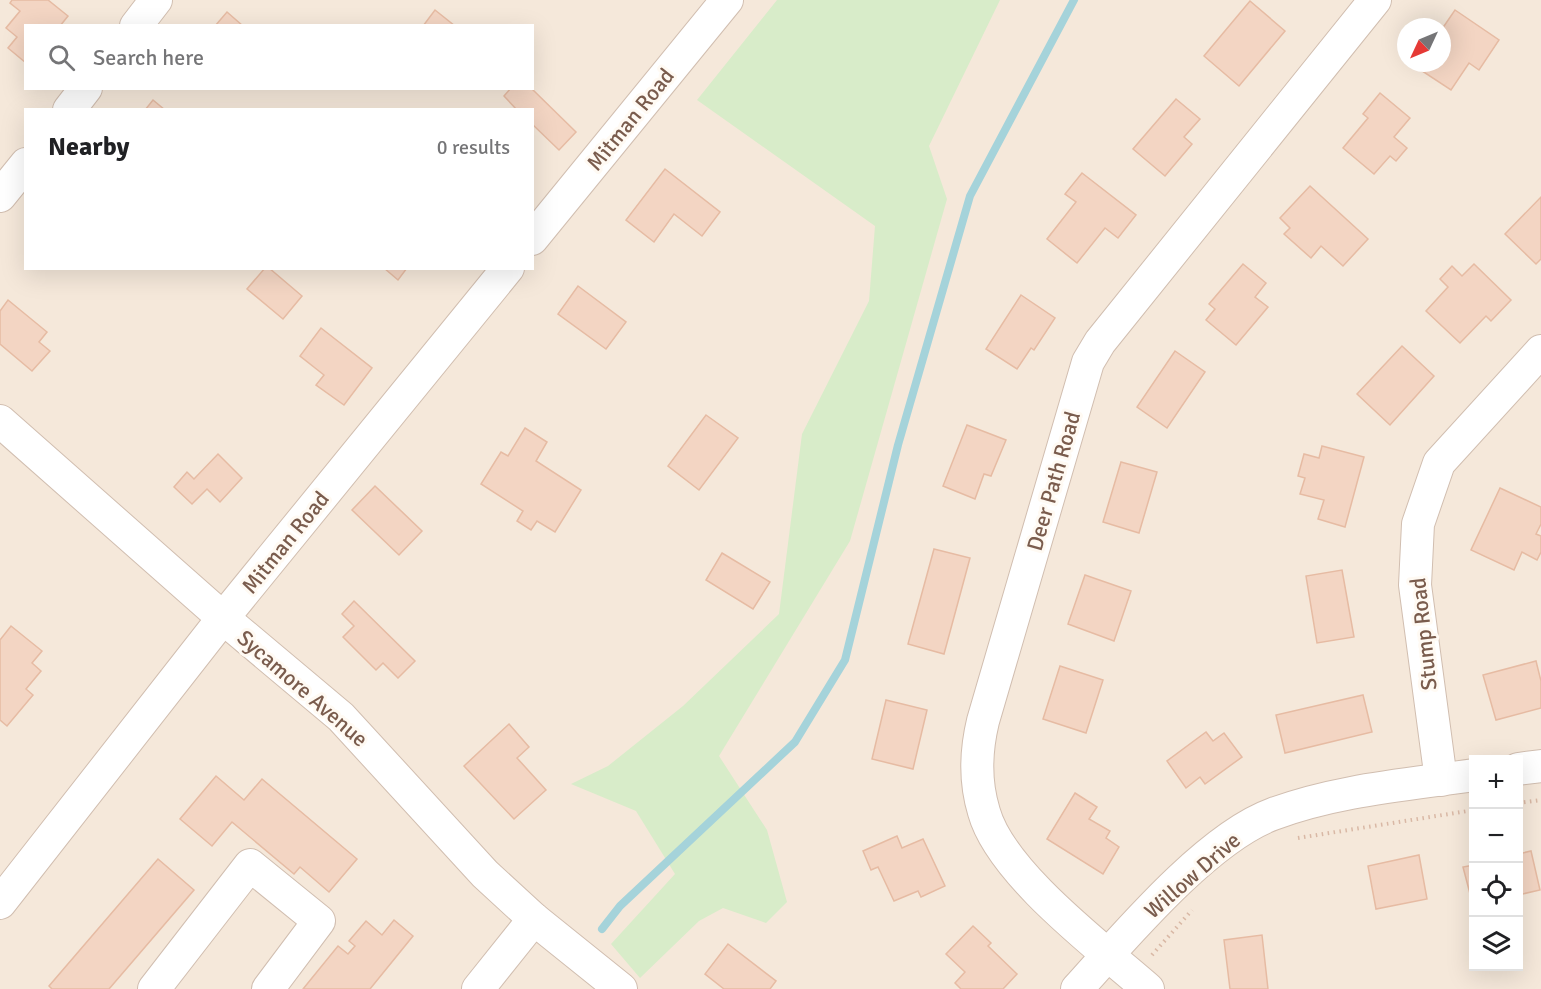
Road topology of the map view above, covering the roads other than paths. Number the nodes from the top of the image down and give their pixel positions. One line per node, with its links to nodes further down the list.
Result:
1 (156, 0): 4 (street)
2 (727, 0): 9 (street, Mitman Road)
3 (1375, 0): 20 (street, Deer Path Road)
4 (138, 24)
5 (84, 90): 6 (street)
6 (71, 108)
7 (24, 166): 8 (street)
8 (0, 196)
9 (534, 237)
10 (506, 270): 13 (street, Mitman Road)
11 (1541, 351): 17 (street, Stump Road)
12 (0, 421): 13 (street, Sycamore Avenue)
13 (223, 618): 18 (street, Mitman Road); 19 (street, Sycamore Avenue)
14 (1541, 766): 15 (street)
15 (1523, 768)
16 (1469, 776): 17 (street, Willow Drive)
17 (1441, 780): 20 (street, Willow Drive)
18 (0, 903)
19 (534, 919): 24 (street); 25 (street, Sycamore Avenue)
20 (1108, 955): 21 (street, Deer Path Road); 26 (street, Willow Drive)
21 (1140, 983)
22 (154, 989): 23 (street)
23 (268, 989)
24 (478, 989)
25 (621, 989)
26 (1077, 989)

